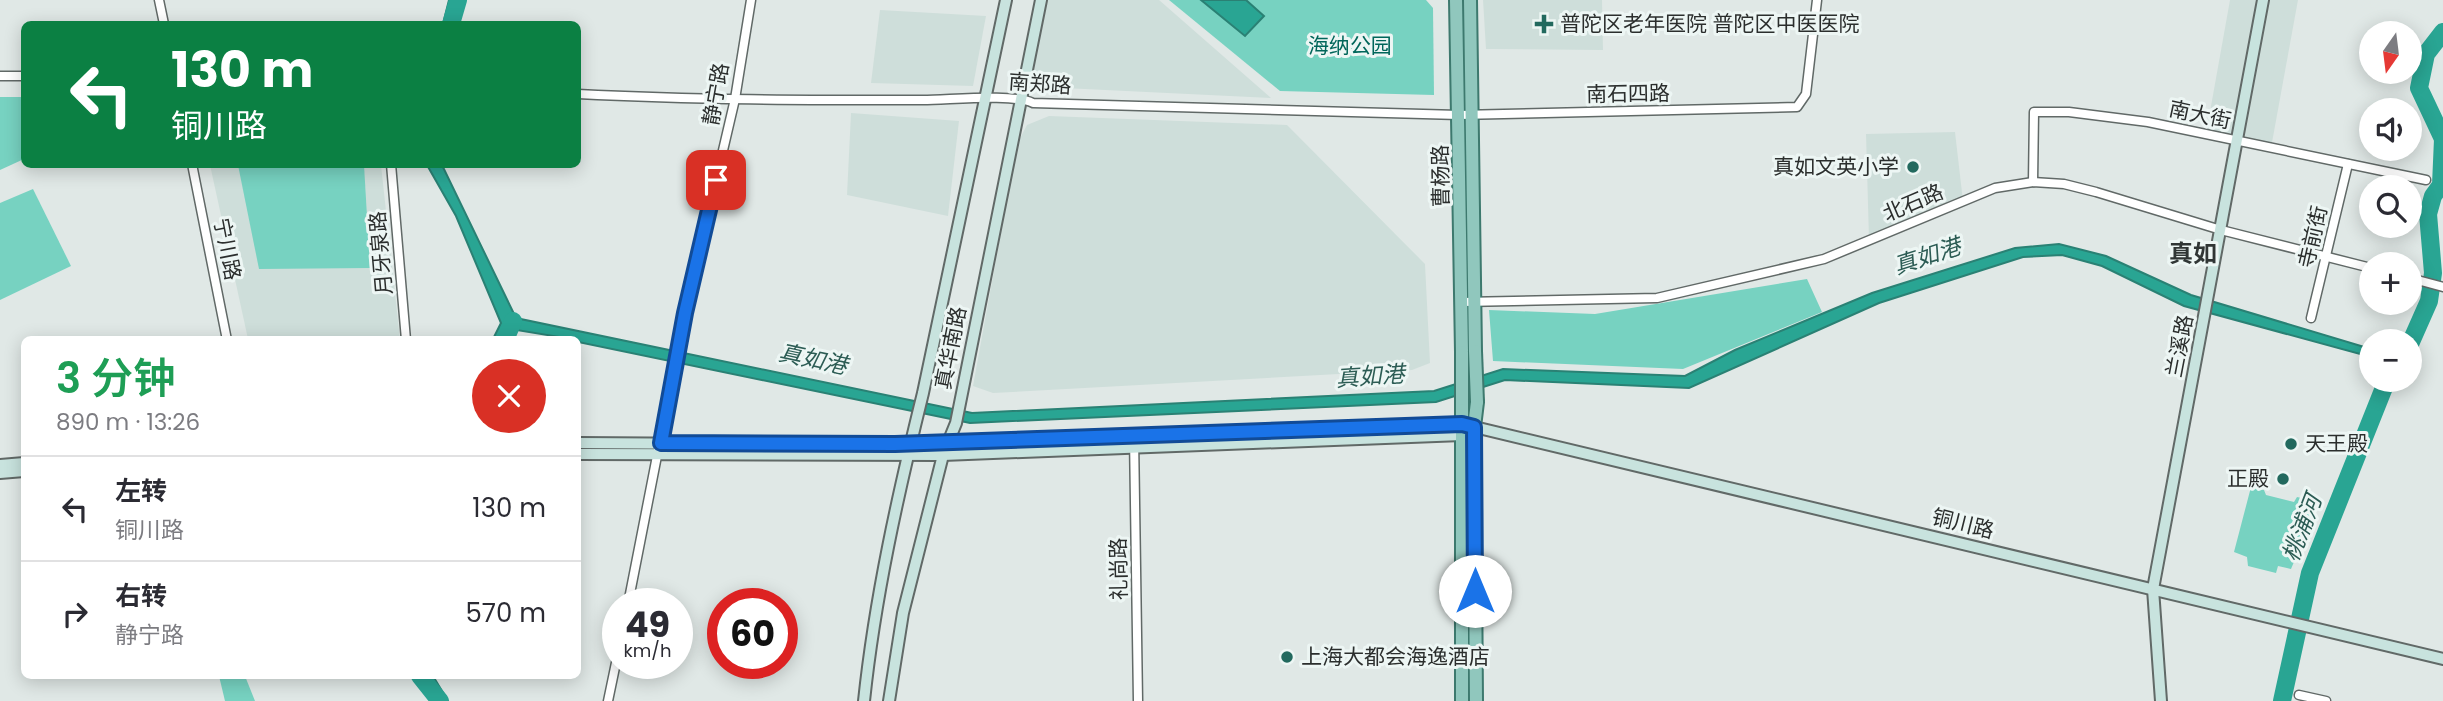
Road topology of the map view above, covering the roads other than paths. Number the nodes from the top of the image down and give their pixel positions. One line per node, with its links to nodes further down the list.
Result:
1 (159, 0): 9 (street)
2 (751, 0): 14 (street, 静宁路)
3 (1006, 0): 15 (main road, 真华南路)
4 (1041, 0): 13 (main road, 真华南路)
5 (1456, 0): 16 (main road, 曹杨路)
6 (1470, 0): 16 (main road, 曹杨路)
7 (1817, 0): 16 (street, 南石四路)
8 (2263, 0): 17 (main road, 兰溪路)
9 (163, 21)
10 (0, 76): 11 (street)
11 (21, 76)
12 (581, 94): 14 (street, 南郑路)
13 (1021, 97): 15 (street, 南郑路); 16 (street, 南郑路); 34 (main road, 真华南路)
14 (735, 100): 15 (street, 南郑路); 37 (street, 静宁路)
15 (985, 100): 38 (main road, 真华南路)
16 (1464, 115): 28 (main road, 曹杨路)
17 (2237, 141): 18 (street, 南大街); 22 (street, 南大街); 23 (main road, 兰溪路)
18 (2348, 164): 21 (street, 南大街); 24 (street, 寺前街)
19 (193, 168): 30 (street, 宁川路)
20 (391, 168): 31 (street, 月牙泉路)
21 (2426, 180)
22 (2033, 182): 23 (street, 北石路); 28 (street, 北石路)
23 (2221, 230): 24 (street, 北石路); 46 (main road, 兰溪路)
24 (2326, 257): 25 (street, 北石路); 29 (street, 寺前街)
25 (2359, 265)
26 (2422, 281): 27 (street)
27 (2443, 287)
28 (1468, 301): 32 (main road, 曹杨路)
29 (2311, 318)
30 (226, 336)
31 (406, 336)
32 (1468, 351): 33 (main road, bridge); 33 (main road, bridge)
33 (1466, 429): 35 (main road, 铜川路); 46 (main road, 铜川路); 54 (main road); 55 (main road)
34 (948, 441): 35 (main road, 铜川路); 38 (main road, 铜川路); 40 (main road, 真华南路)
35 (1134, 441): 40 (main road, 铜川路); 53 (street, 礼尚路)
36 (581, 443): 37 (main road, 铜川路)
37 (660, 448): 38 (main road, 铜川路); 39 (main road, 铜川路); 45 (street, 静宁路)
38 (909, 449): 40 (main road, 铜川路); 51 (main road, 真华南路)
39 (581, 454)
40 (943, 455): 52 (main road, 真华南路)
41 (21, 463): 42 (main road)
42 (0, 466)
43 (21, 471): 44 (main road)
44 (0, 473)
45 (631, 588)
46 (2153, 589): 47 (main road, 铜川路); 56 (main road, 兰溪路)
47 (2443, 659)
48 (613, 679): 50 (street)
49 (2299, 695): 57 (street)
50 (608, 701)
51 (864, 701)
52 (889, 701)
53 (1138, 701)
54 (1462, 701)
55 (1476, 701)
56 (2161, 701)
57 (2326, 701)

